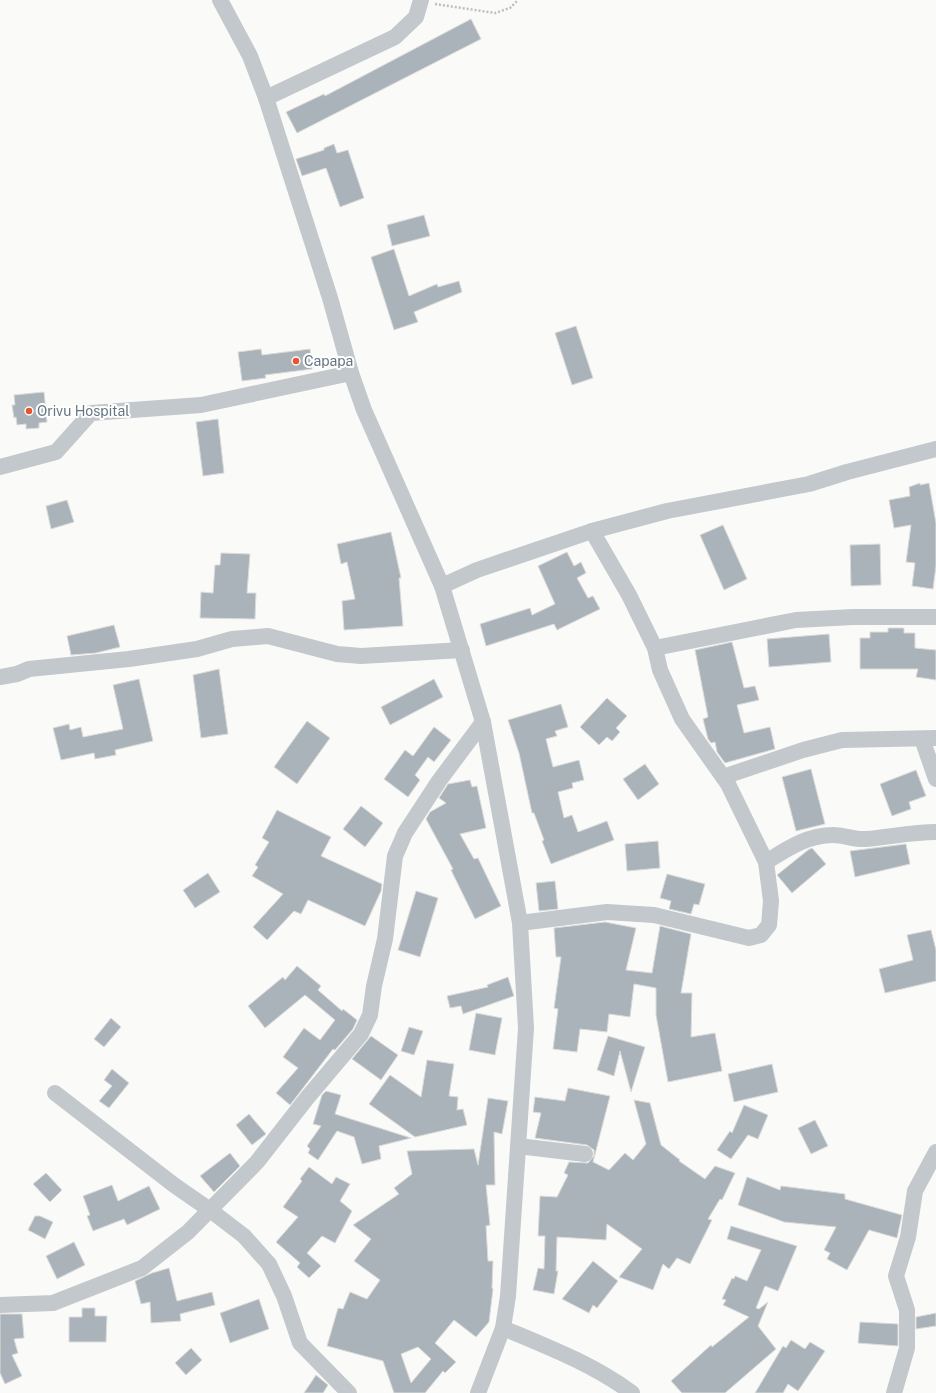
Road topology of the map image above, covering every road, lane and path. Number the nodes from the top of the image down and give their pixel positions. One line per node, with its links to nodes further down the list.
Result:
1 (220, 0): 4 (street)
2 (518, 0): 3 (path)
3 (421, 1): 4 (street)
4 (266, 98): 5 (street)
5 (350, 373): 7 (street); 9 (street)
6 (936, 449): 8 (street)
7 (0, 467)
8 (592, 532): 9 (street); 11 (street)
9 (442, 586): 12 (street)
10 (936, 617): 11 (street)
11 (655, 648): 16 (street)
12 (462, 650): 13 (street); 14 (street)
13 (0, 677)
14 (483, 722): 20 (street); 25 (street)
15 (929, 739): 16 (street); 17 (street)
16 (723, 777): 19 (street)
17 (936, 779)
18 (936, 832): 19 (street)
19 (766, 862): 20 (street)
20 (520, 923): 22 (street)
21 (55, 1093): 25 (street)
22 (518, 1146): 24 (street); 27 (street)
23 (936, 1152): 31 (street)
24 (585, 1154)
25 (210, 1210): 26 (street); 28 (street)
26 (0, 1305)
27 (503, 1328): 29 (street); 30 (street)
28 (349, 1393)
29 (478, 1393)
30 (632, 1393)
31 (894, 1393)

